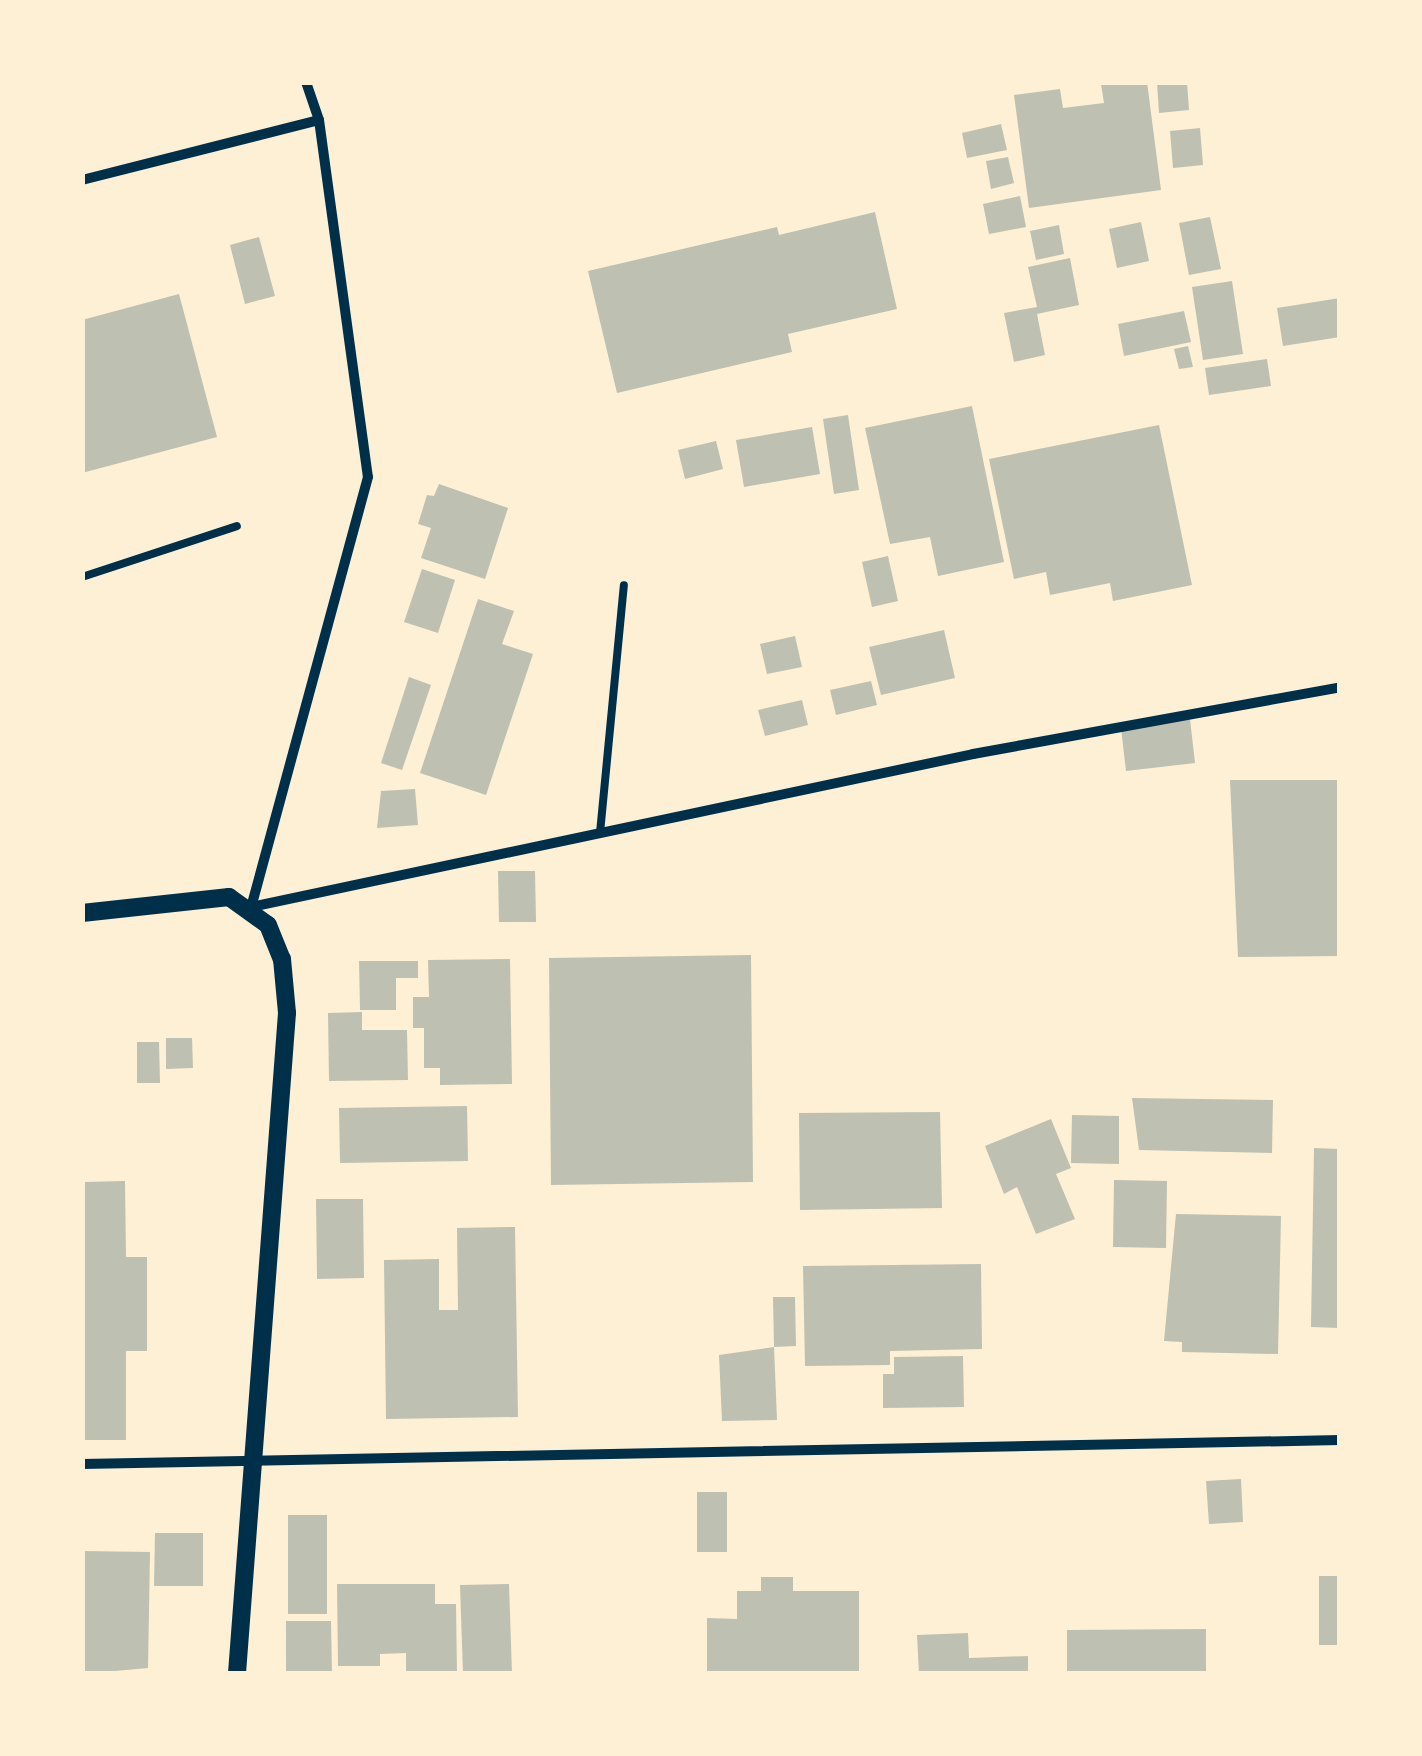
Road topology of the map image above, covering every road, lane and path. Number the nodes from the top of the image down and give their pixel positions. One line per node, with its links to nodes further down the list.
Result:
1 (306, 82): 2 (street)
2 (319, 120): 3 (street); 9 (street)
3 (82, 180)
4 (236, 526): 5 (lane)
5 (82, 577)
6 (624, 584): 8 (lane)
7 (1340, 687): 8 (street)
8 (600, 833): 9 (street)
9 (250, 908): 10 (street); 12 (street)
10 (82, 914)
11 (1340, 1440): 12 (street)
12 (250, 1460): 13 (street); 14 (street)
13 (82, 1464)
14 (237, 1674)

